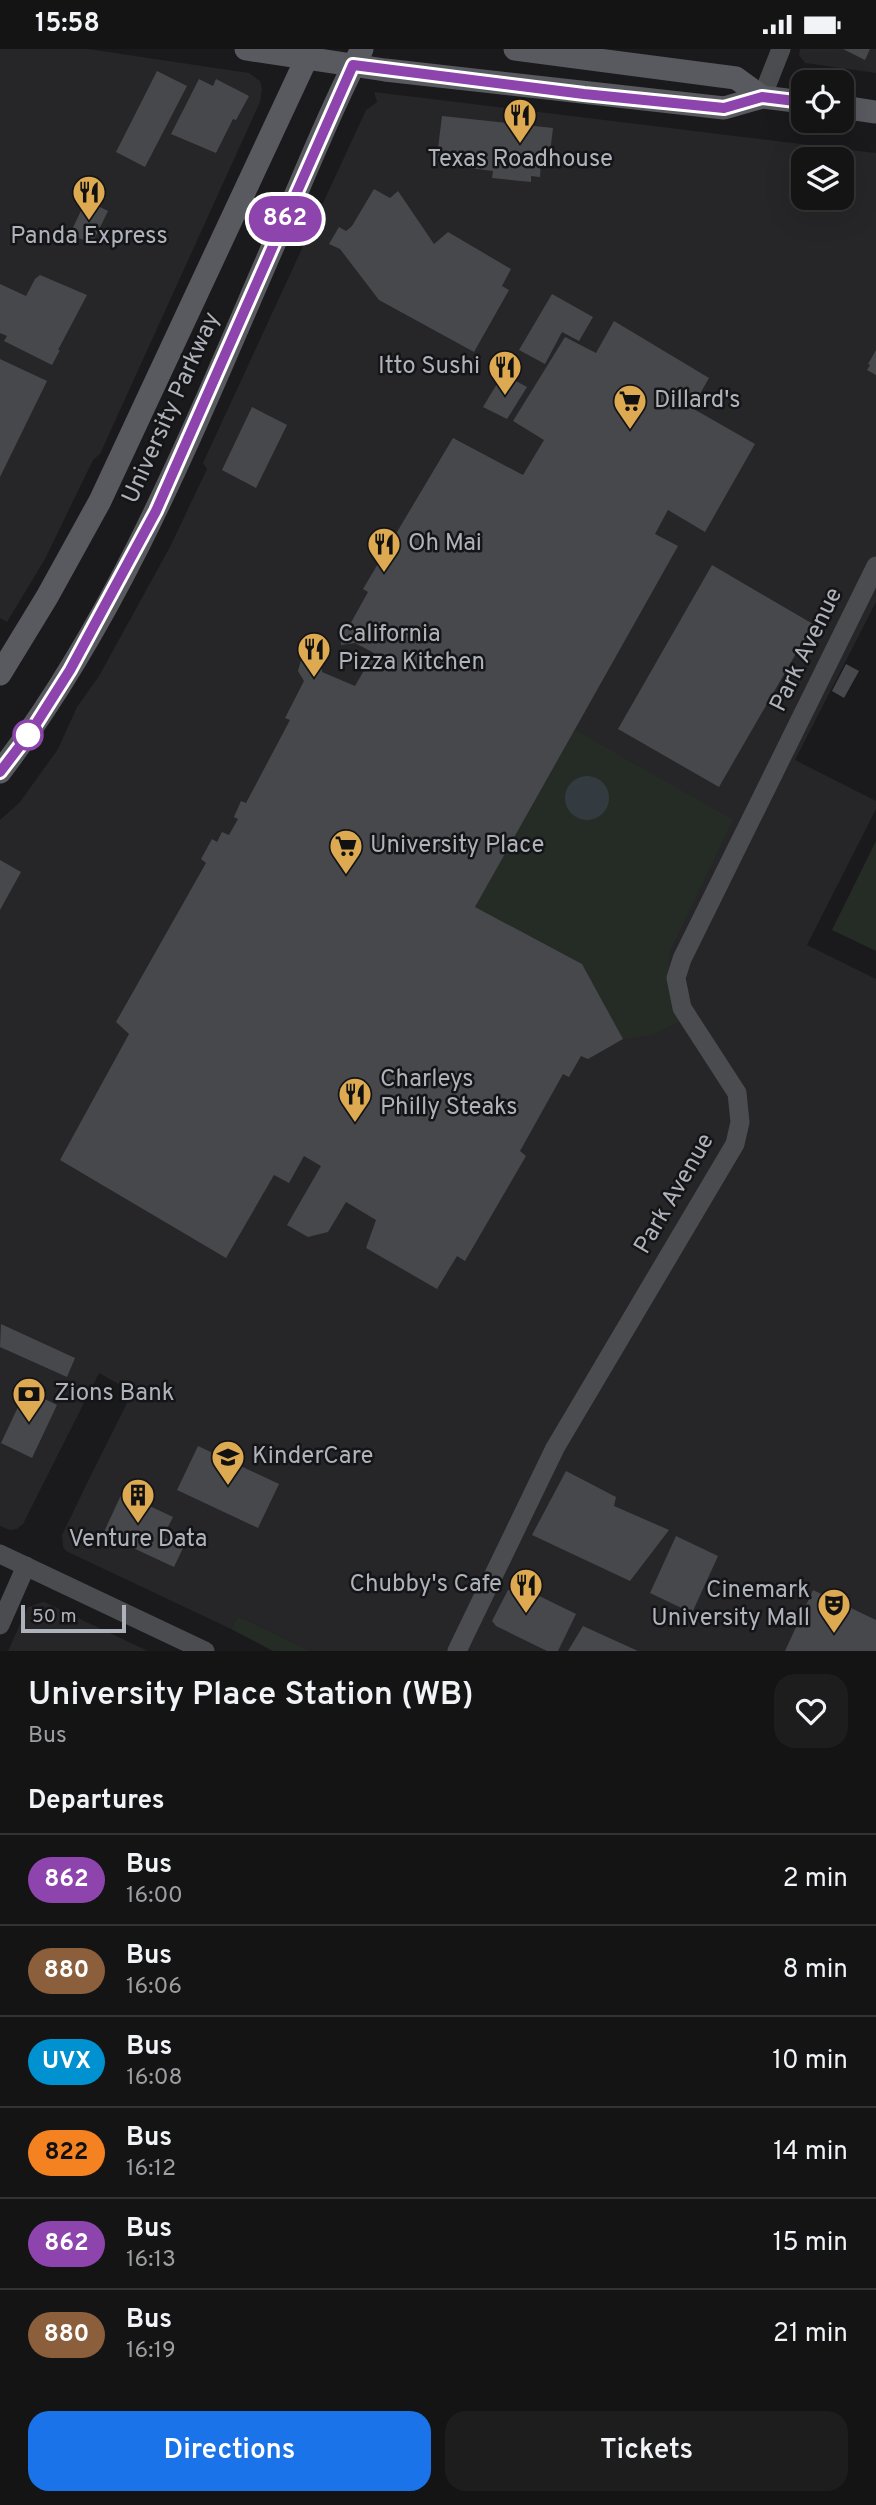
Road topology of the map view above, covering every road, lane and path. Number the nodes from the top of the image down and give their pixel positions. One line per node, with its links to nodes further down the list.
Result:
1 (246, 49): 4 (main road)
2 (515, 49): 6 (main road)
3 (781, 49): 6 (street)
4 (309, 53): 5 (main road); 11 (main road, University Parkway)
5 (358, 57): 6 (main road); 12 (main road, University Parkway)
6 (762, 97): 7 (main road)
7 (791, 101)
8 (854, 109): 9 (main road)
9 (876, 112)
10 (876, 566): 17 (street, Park Avenue)
11 (0, 674)
12 (0, 772)
13 (0, 1554): 14 (street)
14 (26, 1566): 15 (street); 16 (street)
15 (0, 1625)
16 (205, 1651)
17 (457, 1651)

